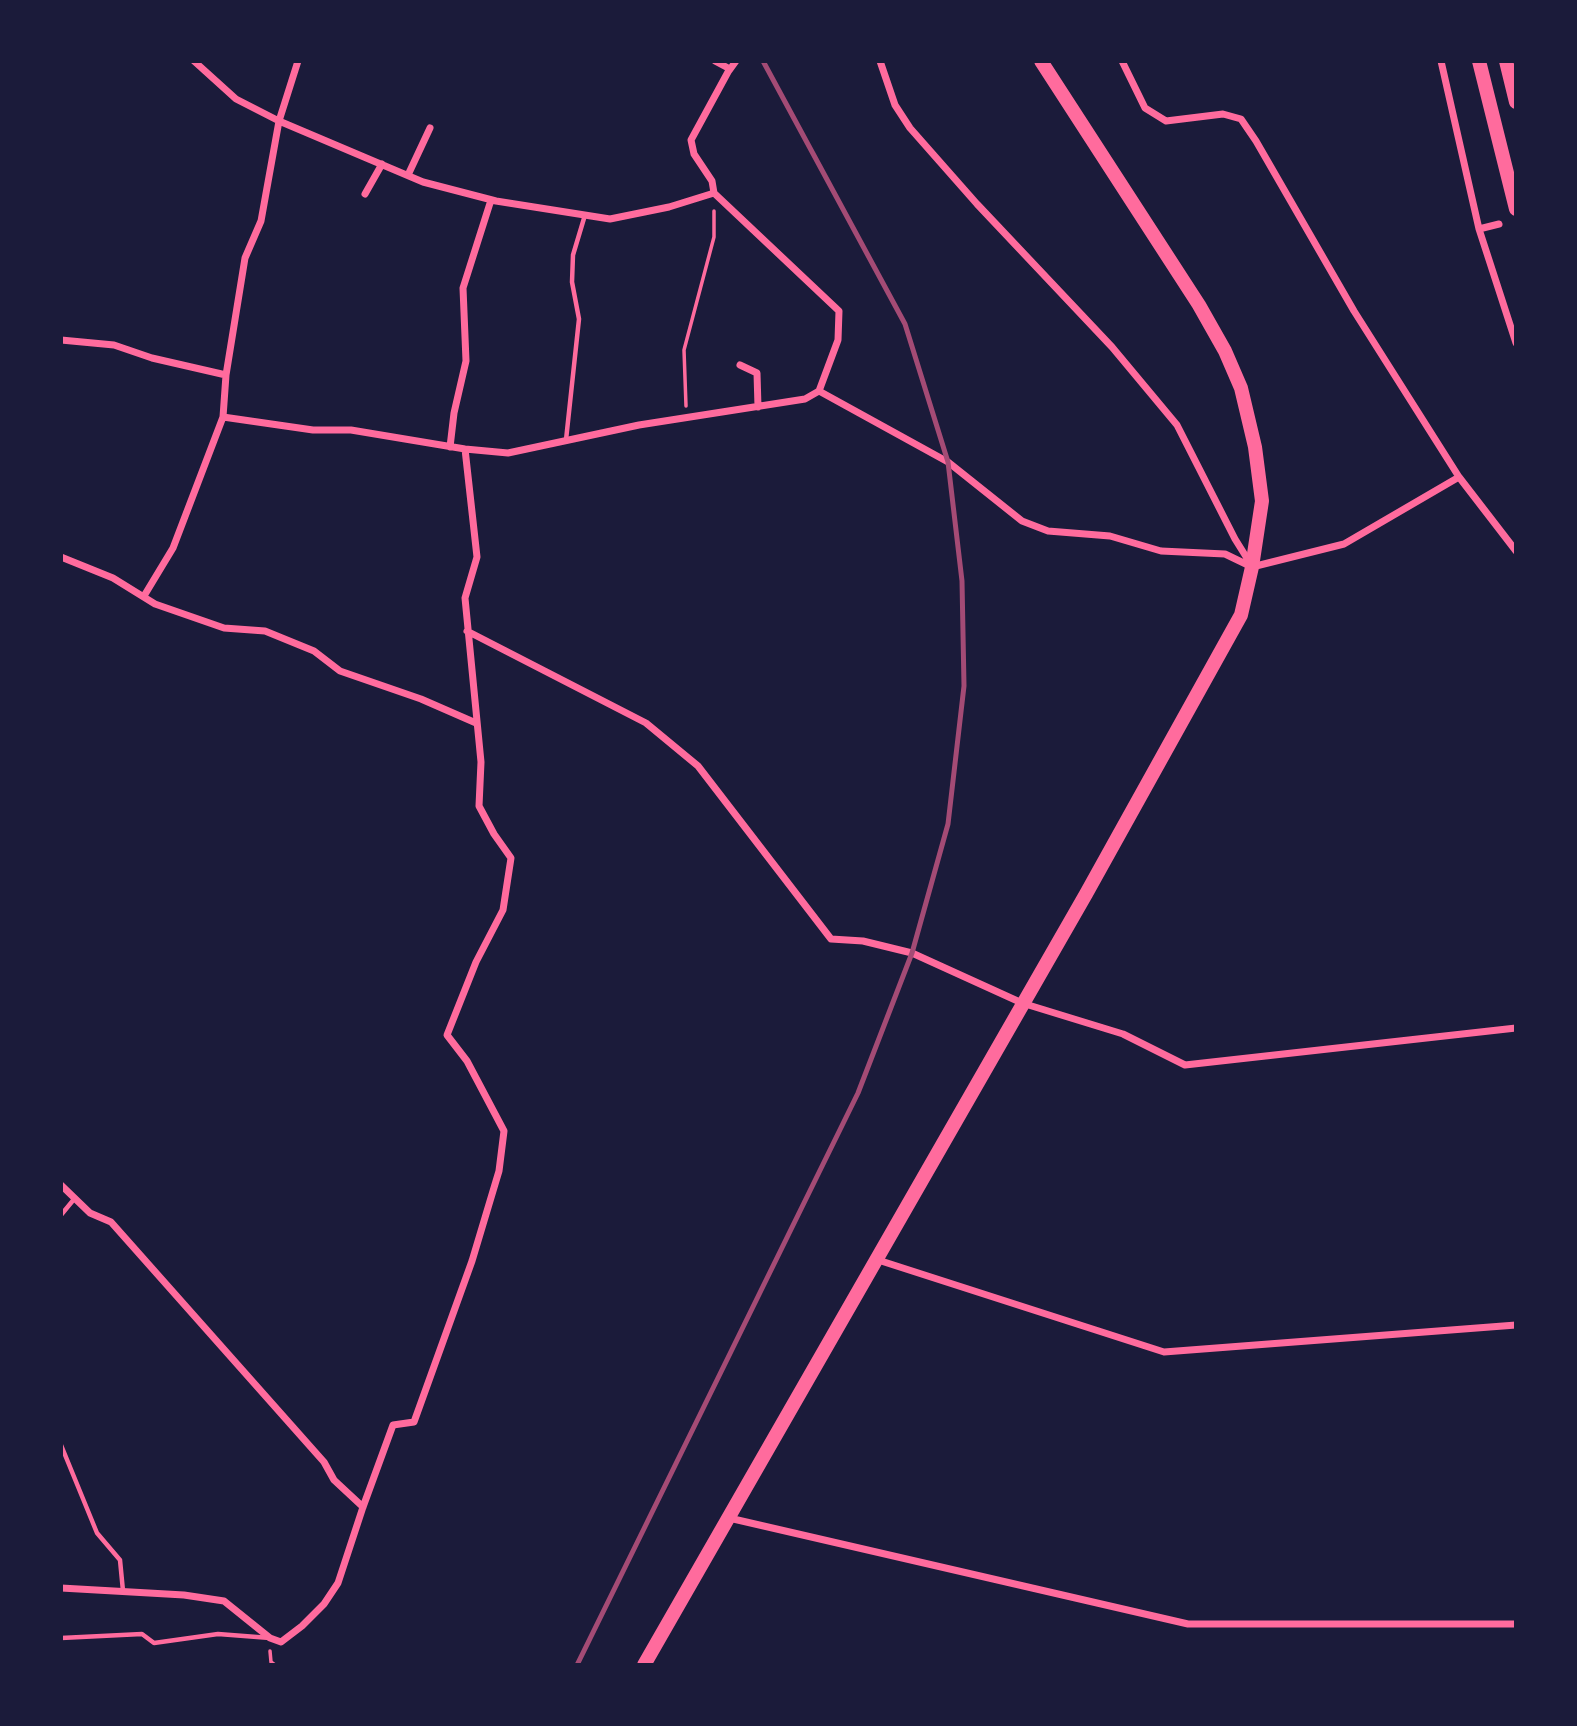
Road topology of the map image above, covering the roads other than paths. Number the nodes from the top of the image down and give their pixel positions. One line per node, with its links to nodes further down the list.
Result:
1 (194, 61): 13 (street)
2 (298, 61): 13 (street)
3 (715, 61): 11 (street)
4 (736, 61): 11 (street)
5 (880, 61): 37 (street)
6 (1041, 61): 37 (highway)
7 (1122, 61): 34 (street)
8 (1441, 61): 23 (street)
9 (1479, 61): 20 (highway)
10 (1506, 61): 12 (highway)
11 (730, 69): 18 (street)
12 (1516, 102)
13 (279, 121): 15 (street); 27 (street)
14 (430, 128): 16 (street)
15 (382, 164): 16 (street); 17 (street)
16 (408, 175): 19 (street)
17 (365, 194)
18 (714, 194): 21 (street); 28 (street)
19 (491, 200): 21 (street); 32 (street)
20 (1516, 209)
21 (585, 215): 31 (lane)
22 (1499, 224): 23 (street)
23 (1479, 229): 25 (street)
24 (61, 340): 27 (street)
25 (1516, 342)
26 (740, 365): 29 (street)
27 (226, 375): 30 (street)
28 (819, 391): 29 (street); 37 (street)
29 (758, 407): 31 (street)
30 (223, 417): 32 (street); 38 (street)
31 (566, 440): 33 (street)
32 (450, 447): 33 (street)
33 (465, 449): 39 (street)
34 (1459, 477): 35 (street); 37 (street)
35 (1516, 551)
36 (61, 557): 38 (street)
37 (1252, 567): 41 (highway)
38 (144, 596): 40 (street)
39 (467, 631): 40 (street); 41 (street)
40 (476, 723): 49 (street)
41 (1022, 1003): 42 (street); 46 (highway)
42 (1516, 1028)
43 (61, 1185): 44 (street)
44 (75, 1198): 45 (lane); 49 (street)
45 (61, 1215)
46 (878, 1260): 47 (street); 50 (highway)
47 (1516, 1325)
48 (61, 1445): 52 (lane)
49 (363, 1507): 55 (street)
50 (728, 1518): 53 (street); 56 (highway)
51 (61, 1588): 52 (street)
52 (123, 1592): 55 (street)
53 (1516, 1624)
54 (61, 1637): 55 (lane)
55 (270, 1639)
56 (644, 1665)

